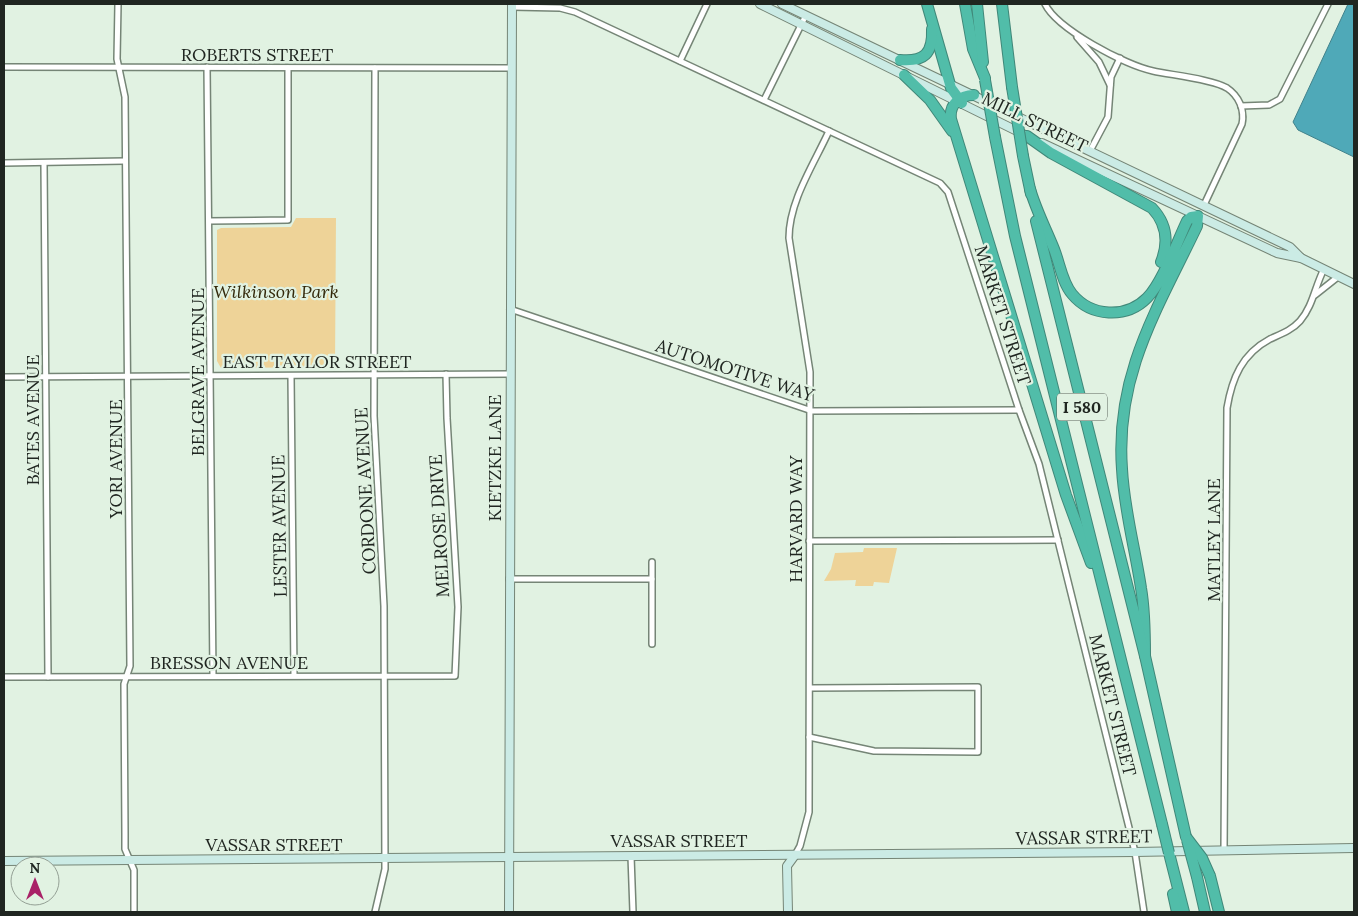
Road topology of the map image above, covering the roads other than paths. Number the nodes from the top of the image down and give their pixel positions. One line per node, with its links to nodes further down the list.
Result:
1 (118, 4): 19 (street, YORI AVENUE)
2 (707, 4): 18 (street)
3 (760, 4): 14 (main road, MILL STREET)
4 (782, 4): 12 (main road, MILL STREET)
5 (927, 4): 13 (highway)
6 (965, 4): 26 (highway)
7 (977, 4): 26 (highway, I 580)
8 (1002, 4): 40 (highway, I 580, bridge)
9 (1045, 4): 15 (street)
10 (1328, 4): 32 (street)
11 (512, 6): 18 (street, MARKET STREET); 24 (main road, KIETZKE LANE)
12 (806, 15): 14 (street); 17 (main road, MILL STREET)
13 (931, 21): 17 (highway); 27 (highway)
14 (802, 24): 25 (main road, MILL STREET); 30 (street)
15 (1065, 27): 16 (street); 28 (street)
16 (1120, 58): 28 (street); 32 (street)
17 (900, 60): 27 (main road, MILL STREET)
18 (680, 61): 30 (street, MARKET STREET)
19 (118, 67): 20 (street, ROBERTS STREET); 21 (street, ROBERTS STREET); 37 (street, YORI AVENUE)
20 (207, 67): 22 (street, ROBERTS STREET); 43 (street, BELGRAVE AVENUE)
21 (4, 68)
22 (288, 68): 23 (street, ROBERTS STREET); 43 (street)
23 (375, 68): 24 (street, ROBERTS STREET); 53 (street, CORDONE AVENUE)
24 (510, 68): 50 (main road, KIETZKE LANE)
25 (904, 75): 31 (main road, MILL STREET); 36 (highway)
26 (985, 79): 66 (highway, I 580, bridge)
27 (949, 84): 29 (main road, MILL STREET); 31 (highway)
28 (1111, 94): 35 (street)
29 (974, 96): 31 (highway); 35 (main road, MILL STREET)
30 (764, 100): 33 (street, MARKET STREET)
31 (959, 101): 34 (main road, MILL STREET); 36 (highway)
32 (1241, 106): 41 (street)
33 (829, 131): 59 (street, HARVARD WAY); 60 (street, MARKET STREET)
34 (1027, 136): 42 (main road, MILL STREET); 48 (highway)
35 (1090, 151): 41 (main road, MILL STREET)
36 (962, 152): 66 (highway)
37 (125, 161): 38 (street); 54 (street, YORI AVENUE)
38 (44, 162): 39 (street); 58 (street, BATES AVENUE)
39 (4, 163)
40 (1030, 189): 48 (highway); 68 (highway, I 580)
41 (1204, 205): 42 (main road); 44 (main road, MILL STREET)
42 (1198, 216): 44 (main road, MILL STREET); 48 (highway); 68 (highway)
43 (209, 221): 55 (street, BELGRAVE AVENUE)
44 (1301, 258): 45 (main road, MILL STREET)
45 (1324, 269): 46 (main road, MILL STREET); 49 (street, MATLEY LANE)
46 (1339, 276): 47 (main road, MILL STREET); 49 (street)
47 (1354, 284)
48 (1155, 287)
49 (1316, 295): 80 (street, MATLEY LANE)
50 (510, 309): 52 (main road, KIETZKE LANE); 59 (street, AUTOMOTIVE WAY)
51 (446, 374): 52 (street, EAST TAYLOR STREET); 53 (street, EAST TAYLOR STREET); 73 (street, MELROSE DRIVE)
52 (510, 374): 64 (main road, KIETZKE LANE)
53 (374, 375): 56 (street, EAST TAYLOR STREET); 69 (street, CORDONE AVENUE)
54 (128, 376): 55 (street, EAST TAYLOR STREET); 58 (street, EAST TAYLOR STREET); 71 (street, YORI AVENUE)
55 (210, 376): 56 (street, EAST TAYLOR STREET); 72 (street, BELGRAVE AVENUE)
56 (291, 376): 70 (street, LESTER AVENUE)
57 (4, 377): 58 (street, EAST TAYLOR STREET)
58 (46, 377): 75 (street, BATES AVENUE)
59 (810, 410): 60 (street, AUTOMOTIVE WAY); 62 (street, HARVARD WAY)
60 (1019, 410): 61 (street, MARKET STREET)
61 (1058, 540): 62 (street); 81 (street, MARKET STREET)
62 (809, 541): 76 (street, HARVARD WAY)
63 (652, 562): 65 (street)
64 (509, 579): 65 (street); 83 (main road, KIETZKE LANE)
65 (652, 579): 67 (street)
66 (1102, 586): 88 (highway, I 580, bridge)
67 (652, 644)
68 (1145, 656): 78 (highway, I 580)
69 (384, 674): 70 (street, BRESSON AVENUE); 73 (street, BRESSON AVENUE); 85 (street, CORDONE AVENUE)
70 (294, 675): 72 (street, BRESSON AVENUE)
71 (126, 676): 72 (street, BRESSON AVENUE); 75 (street, BRESSON AVENUE); 86 (street, YORI AVENUE)
72 (213, 676)
73 (455, 676)
74 (4, 677): 75 (street, BRESSON AVENUE)
75 (48, 677)
76 (810, 688): 77 (street, HARVARD WAY); 77 (street)
77 (810, 737): 82 (street, HARVARD WAY)
78 (1186, 837): 97 (highway, I 580, bridge); 98 (highway, bridge)
79 (1354, 848): 80 (main road, VASSAR STREET)
80 (1224, 850): 81 (main road, VASSAR STREET)
81 (1135, 852): 82 (main road, VASSAR STREET); 94 (street, MARKET STREET)
82 (795, 855): 84 (main road, VASSAR STREET); 93 (main road, HARVARD WAY)
83 (509, 856): 84 (main road, VASSAR STREET); 85 (main road, VASSAR STREET); 91 (main road, KIETZKE LANE)
84 (631, 856): 92 (street)
85 (384, 858): 86 (main road, VASSAR STREET); 90 (street, CORDONE AVENUE)
86 (129, 860): 87 (main road, VASSAR STREET); 89 (street, YORI AVENUE)
87 (4, 861)
88 (1173, 878): 95 (highway); 96 (highway)
89 (134, 912)
90 (375, 912)
91 (509, 912)
92 (633, 912)
93 (788, 912)
94 (1144, 912)
95 (1177, 912)
96 (1184, 912)
97 (1205, 912)
98 (1219, 912)

